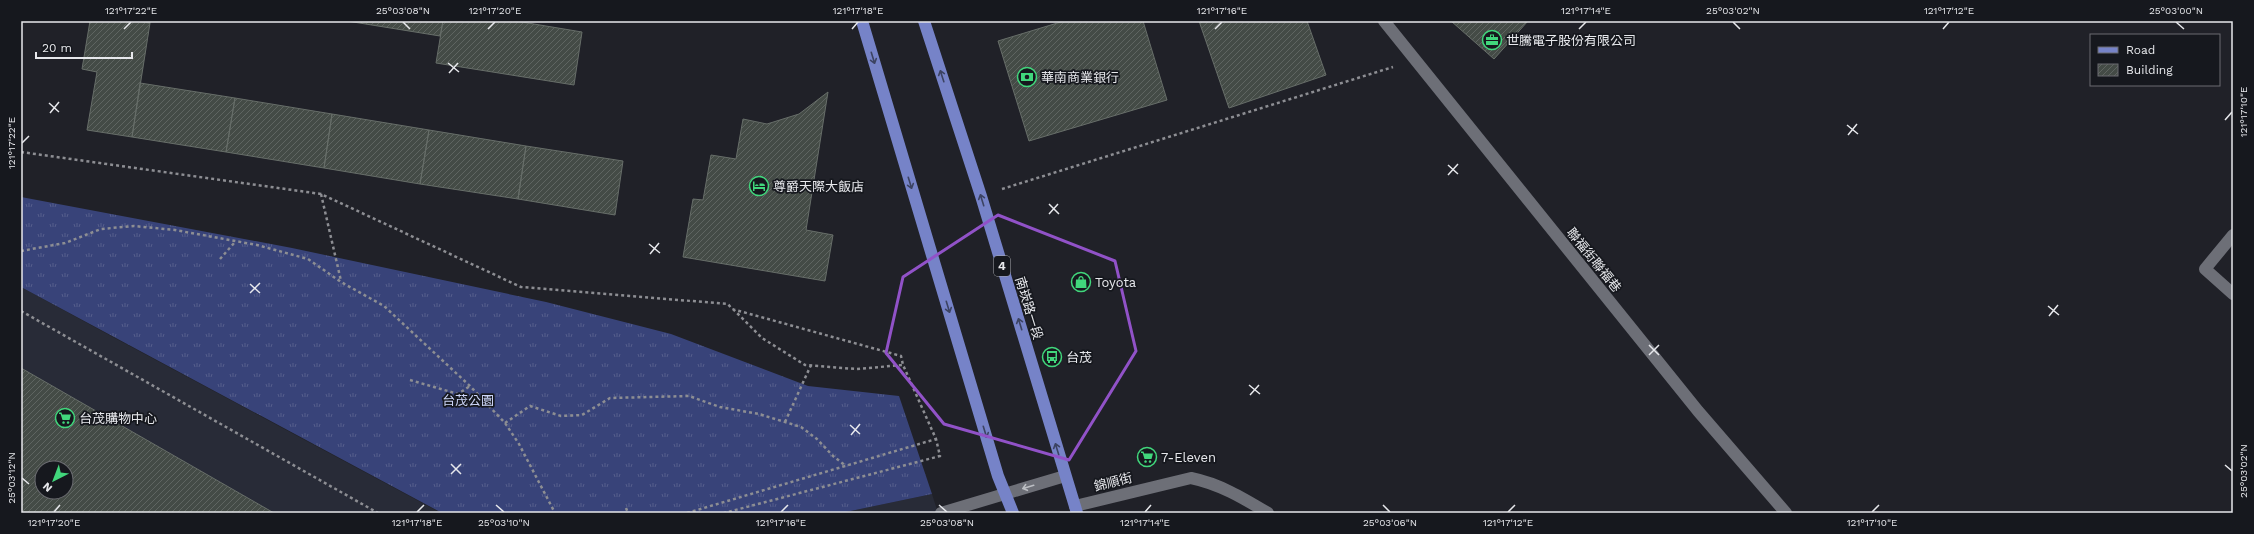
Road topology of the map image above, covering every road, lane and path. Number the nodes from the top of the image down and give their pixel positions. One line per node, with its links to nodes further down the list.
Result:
1 (862, 21): 25 (main road, one-way to 25)
2 (924, 21): 7 (main road, 南崁路一段 / 4, one-way to 2)
3 (1384, 21): 4 (street, 聯福街聯福巷)
4 (1416, 60): 7 (path); 36 (street, 聯福街聯福巷)
5 (21, 152): 6 (path)
6 (321, 194): 12 (path); 14 (path)
7 (981, 196): 24 (main road, 南崁路一段 / 4, one-way to 7)
8 (2233, 235): 13 (street)
9 (235, 242): 10 (path); 11 (path); 12 (path)
10 (21, 251)
11 (220, 259)
12 (341, 282): 19 (path)
13 (2233, 294)
14 (732, 308): 16 (path); 17 (path)
15 (21, 311): 28 (path)
16 (811, 365): 17 (path); 20 (path)
17 (903, 365): 22 (path)
18 (410, 380): 19 (path)
19 (470, 386): 21 (path)
20 (785, 422): 21 (path); 23 (path)
21 (505, 423): 29 (path)
22 (936, 439): 23 (path); 32 (path)
23 (846, 466): 31 (path)
24 (1065, 476): 25 (street, one-way to 25); 27 (main road, 南崁路一段 / 4)
25 (1005, 494): 33 (street); 34 (main road)
26 (626, 508): 30 (path)
27 (1076, 510): 35 (street, 錦順街)
28 (378, 513)
29 (555, 513)
30 (628, 513)
31 (687, 513)
32 (724, 513)
33 (941, 513)
34 (1013, 513)
35 (1268, 513)
36 (1786, 513)

